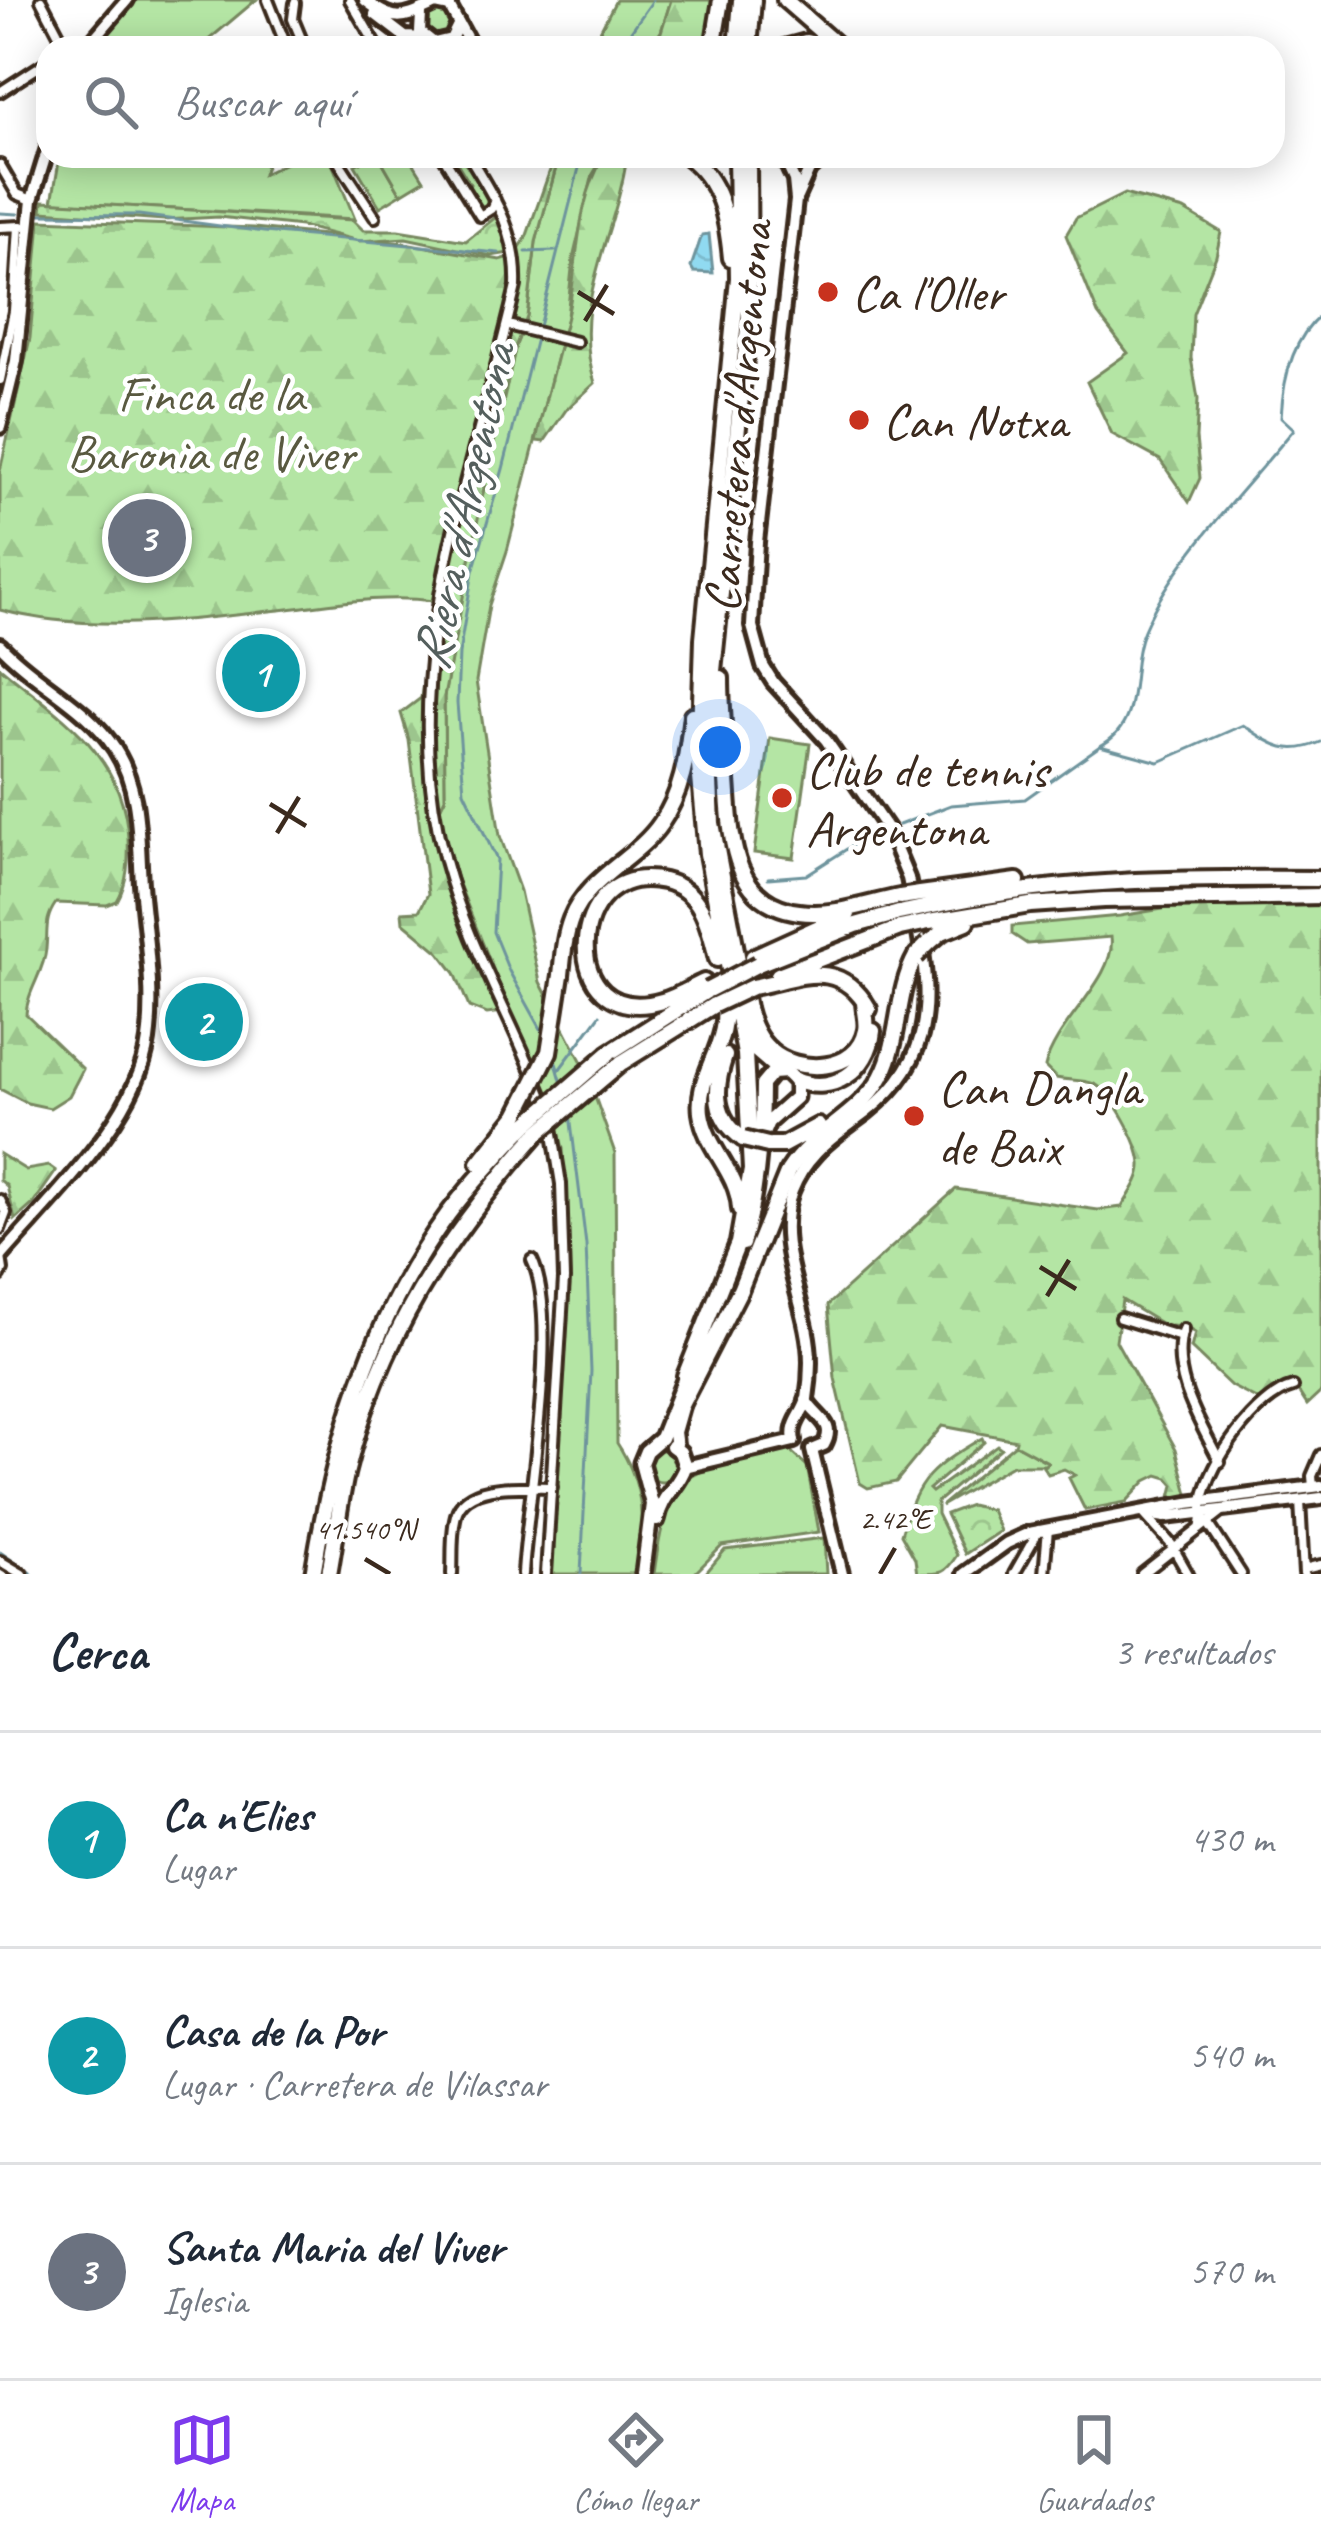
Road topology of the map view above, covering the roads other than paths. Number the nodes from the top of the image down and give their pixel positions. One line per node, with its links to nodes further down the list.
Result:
1 (41, 0): 15 (street)
2 (127, 0): 16 (street)
3 (268, 0): 17 (street)
4 (350, 0): 19 (street)
5 (364, 0): 13 (street); 20 (street)
6 (721, 0): 24 (highway)
7 (741, 0): 25 (highway)
8 (753, 0): 26 (highway)
9 (785, 0): 27 (highway)
10 (433, 2): 12 (street); 13 (street)
11 (295, 3): 18 (street)
12 (448, 4): 14 (street)
13 (421, 14): 21 (street)
14 (458, 25): 22 (street); 23 (street)
15 (60, 36)
16 (96, 36)
17 (282, 36)
18 (300, 36)
19 (368, 36)
20 (406, 36)
21 (423, 36)
22 (449, 36)
23 (463, 36)
24 (715, 36)
25 (738, 36)
26 (749, 36)
27 (826, 36)
28 (36, 69): 29 (street)
29 (0, 92)
30 (0, 165): 42 (street)
31 (42, 168): 42 (street)
32 (343, 168): 44 (street)
33 (450, 168): 41 (street)
34 (476, 168): 41 (street)
35 (700, 168): 47 (highway)
36 (736, 168): 47 (highway)
37 (751, 168): 52 (highway)
38 (787, 168): 43 (street)
39 (804, 168): 40 (street)
40 (809, 170): 43 (street)
41 (495, 198): 48 (street)
42 (32, 200): 46 (street)
43 (796, 200): 81 (street, Carretera d'Argentona)
44 (375, 217)
45 (0, 226): 46 (street)
46 (24, 226): 50 (street); 51 (street)
47 (736, 305): 53 (highway)
48 (512, 326): 49 (street); 95 (street)
49 (572, 340)
50 (0, 380)
51 (0, 427)
52 (719, 631): 58 (highway); 62 (highway)
53 (703, 639): 62 (highway); 70 (highway, bridge)
54 (0, 645): 74 (street)
55 (1321, 879): 59 (highway)
56 (1204, 895): 57 (highway); 59 (highway); 65 (highway, bridge)
57 (1321, 896)
58 (880, 902): 60 (highway); 61 (highway)
59 (924, 908): 60 (highway, bridge); 60 (highway, bridge)
60 (900, 913): 61 (highway); 62 (highway)
61 (755, 961): 63 (highway, bridge)
62 (741, 984): 63 (highway, bridge); 64 (highway); 64 (highway); 66 (highway); 71 (highway, bridge); 78 (highway)
63 (709, 992): 70 (highway, bridge); 78 (highway)
64 (864, 1001): 67 (highway)
65 (888, 1058): 71 (highway); 82 (highway)
66 (780, 1071): 67 (main road); 68 (main road)
67 (795, 1080): 69 (main road)
68 (763, 1098): 69 (main road); 71 (main road)
69 (784, 1107): 71 (main road)
70 (527, 1124): 110 (highway); 111 (highway)
71 (764, 1144): 78 (main road)
72 (0, 1200): 73 (street)
73 (0, 1229)
74 (0, 1257): 76 (street)
75 (532, 1260): 94 (street)
76 (0, 1276)
77 (1120, 1318): 90 (street)
78 (702, 1339): 79 (highway); 82 (main road)
79 (685, 1376): 86 (main road)
80 (1293, 1387): 90 (street)
81 (806, 1400): 83 (street); 84 (street, Carretera d'Argentona)
82 (681, 1405): 87 (main road)
83 (815, 1414): 84 (street); 88 (street)
84 (799, 1418): 85 (street)
85 (794, 1441): 88 (street); 91 (street)
86 (656, 1444): 87 (main road); 92 (main road)
87 (676, 1448): 91 (main road)
88 (812, 1450): 116 (street)
89 (1321, 1455): 96 (street)
90 (1221, 1463): 100 (street)
91 (685, 1467): 93 (main road)
92 (647, 1481): 93 (main road); 115 (main road)
93 (672, 1486): 115 (main road)
94 (530, 1487): 95 (street); 112 (street); 113 (street)
95 (552, 1487): 114 (street)
96 (1319, 1487): 97 (street); 100 (street)
97 (1300, 1500): 100 (street); 107 (street)
98 (1182, 1505): 99 (street); 100 (street); 101 (street)
99 (1143, 1513): 101 (street); 102 (street); 103 (street)
100 (1203, 1516): 101 (street); 104 (street); 121 (street)
101 (1165, 1517): 103 (street)
102 (1044, 1530): 108 (street); 117 (street); 118 (street)
103 (1162, 1534): 104 (street)
104 (1174, 1549): 119 (street); 120 (street)
105 (0, 1562): 109 (street)
106 (1321, 1565): 107 (street)
107 (1304, 1571)
108 (970, 1572)
109 (22, 1574)
110 (313, 1574)
111 (329, 1574)
112 (452, 1574)
113 (523, 1574)
114 (546, 1574)
115 (646, 1574)
116 (842, 1574)
117 (1014, 1574)
118 (1044, 1574)
119 (1142, 1574)
120 (1188, 1574)
121 (1240, 1574)

